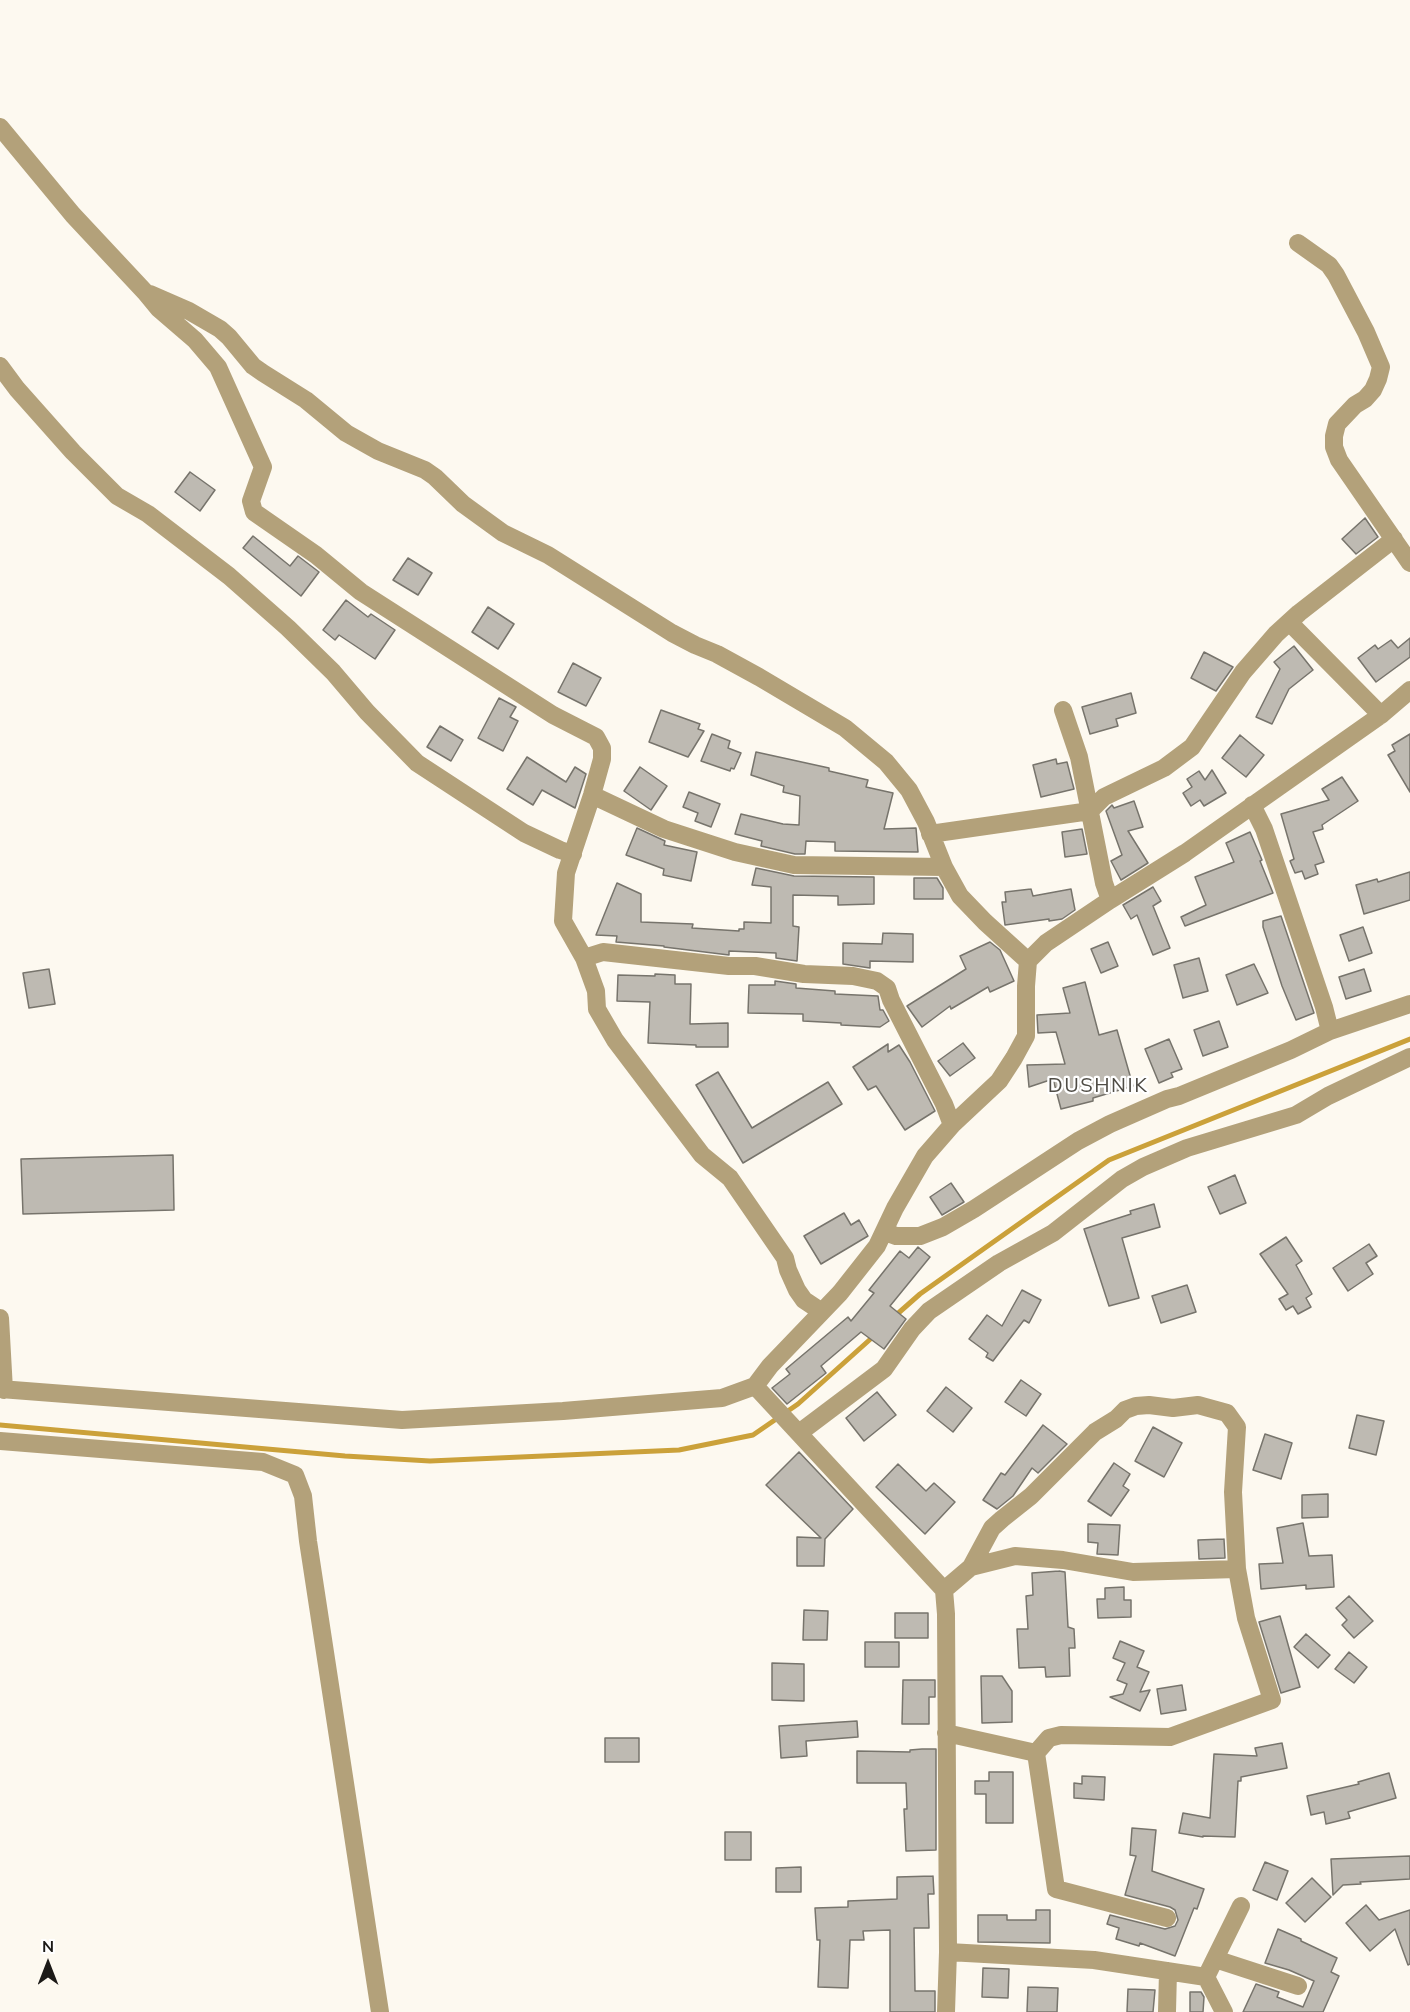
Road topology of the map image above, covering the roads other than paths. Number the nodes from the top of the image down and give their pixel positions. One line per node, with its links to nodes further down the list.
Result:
1 (0, 128): 3 (street)
2 (1298, 243): 5 (street)
3 (145, 292): 11 (street); 14 (street)
4 (0, 366): 15 (street)
5 (1394, 539): 6 (street); 7 (street)
6 (1410, 563)
7 (1290, 623): 10 (street); 13 (street)
8 (1410, 690): 10 (street)
9 (1064, 710): 13 (street)
10 (1381, 715): 12 (street)
11 (592, 795): 15 (street); 16 (street)
12 (1252, 805): 17 (street); 21 (street)
13 (1090, 812): 14 (street); 17 (street)
14 (930, 834): 16 (street)
15 (573, 854): 18 (street)
16 (944, 867): 19 (street)
17 (1110, 900): 19 (street)
18 (584, 958): 23 (street); 25 (street)
19 (1028, 961): 23 (street)
20 (1410, 1004): 21 (street)
21 (1330, 1031): 24 (street)
22 (1410, 1057): 29 (street)
23 (952, 1125): 24 (street)
24 (885, 1232): 25 (street)
25 (822, 1312): 27 (street)
26 (0, 1318): 28 (street)
27 (755, 1386): 28 (street); 29 (street)
28 (2, 1390)
29 (794, 1428): 33 (street)
30 (0, 1441): 43 (street)
31 (971, 1567): 32 (street); 32 (street); 33 (street)
32 (1237, 1569): 35 (street)
33 (944, 1590): 34 (street)
34 (946, 1733): 35 (street); 38 (street)
35 (1036, 1753): 37 (street)
36 (1241, 1906): 39 (street)
37 (1167, 1918)
38 (948, 1952): 40 (street); 44 (street)
39 (1215, 1959): 41 (street); 42 (street)
40 (1168, 1971): 41 (street); 45 (street)
41 (1206, 1977): 46 (street)
42 (1298, 1986)
43 (380, 2012)
44 (946, 2012)
45 (1167, 2012)
46 (1224, 2012)

